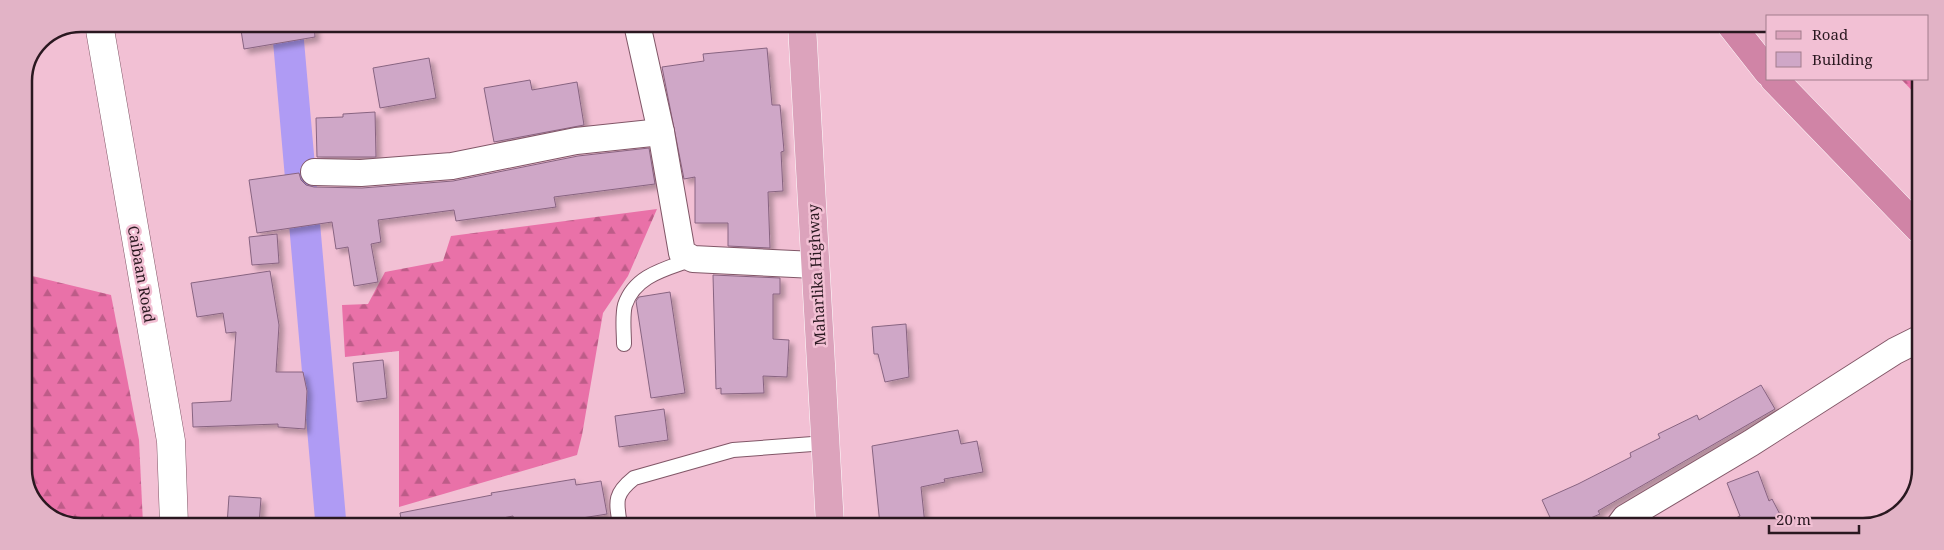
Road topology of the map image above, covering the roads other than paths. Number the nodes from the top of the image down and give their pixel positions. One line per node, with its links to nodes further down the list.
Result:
1 (101, 33): 15 (street, Caibaan Road)
2 (639, 33): 7 (street)
3 (802, 33): 11 (main road, Maharlika Highway)
4 (1737, 33): 5 (highway)
5 (1766, 70)
6 (1775, 80): 9 (highway)
7 (661, 132): 8 (street); 10 (street)
8 (314, 172)
9 (1911, 220)
10 (693, 259): 11 (street); 13 (lane)
11 (815, 265): 14 (main road, Maharlika Highway)
12 (1912, 343): 18 (street)
13 (624, 344)
14 (826, 443): 16 (lane); 17 (main road, Maharlika Highway)
15 (174, 518)
16 (619, 518)
17 (830, 518)
18 (1625, 518)

